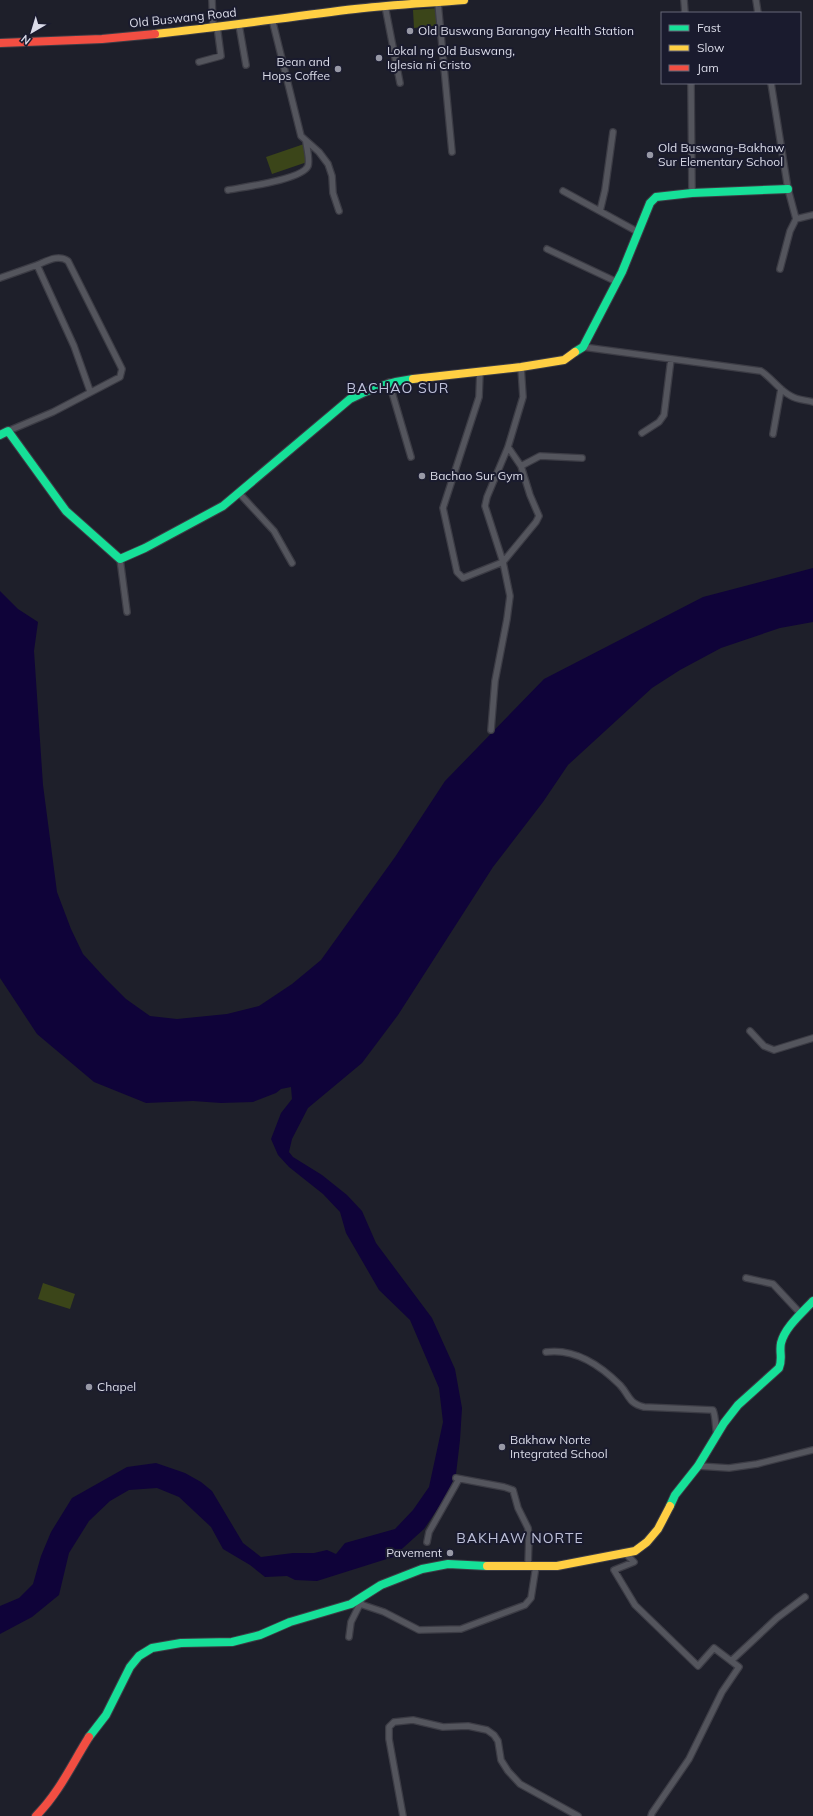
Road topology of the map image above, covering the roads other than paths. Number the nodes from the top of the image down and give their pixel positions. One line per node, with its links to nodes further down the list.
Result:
1 (212, 0): 12 (street)
2 (464, 0): 6 (street, Old Buswang Road)
3 (684, 0): 8 (street)
4 (756, 0): 9 (street)
5 (396, 3): 6 (street, Old Buswang Road); 7 (street, Old Buswang Road)
6 (438, 3): 21 (street)
7 (385, 6): 10 (street, Old Buswang Road); 16 (street)
8 (685, 12)
9 (758, 12)
10 (272, 19): 11 (street, Old Buswang Road); 20 (street)
11 (239, 25): 12 (street, Old Buswang Road); 15 (street)
12 (215, 26): 13 (street, Old Buswang Road); 14 (street)
13 (0, 43)
14 (199, 62)
15 (246, 65)
16 (400, 83)
17 (691, 84): 25 (street)
18 (771, 84): 23 (street)
19 (613, 132): 27 (street)
20 (306, 142): 22 (street); 26 (street)
21 (452, 152)
22 (228, 190)
23 (788, 190): 25 (street); 29 (street)
24 (563, 191): 27 (street)
25 (692, 193): 30 (street)
26 (339, 211)
27 (600, 211): 30 (street)
28 (813, 215): 29 (street)
29 (796, 219): 33 (street)
30 (638, 232): 35 (street)
31 (547, 249): 35 (street)
32 (37, 265): 34 (street); 42 (street); 42 (street)
33 (780, 269)
34 (0, 278)
35 (617, 282): 36 (street)
36 (583, 347): 37 (street); 38 (street)
37 (671, 359): 41 (street); 45 (street)
38 (521, 367): 39 (street); 48 (street)
39 (480, 371): 40 (street); 54 (street)
40 (389, 382): 49 (street); 52 (street)
41 (781, 389): 43 (street); 46 (street)
42 (90, 391): 44 (street)
43 (813, 402)
44 (8, 431): 47 (street); 53 (street)
45 (642, 433)
46 (773, 434)
47 (0, 435)
48 (508, 447): 51 (street); 54 (street)
49 (410, 458)
50 (582, 458): 51 (street)
51 (521, 466): 54 (street)
52 (239, 493): 53 (street); 55 (street)
53 (120, 559): 56 (street)
54 (503, 562): 57 (street)
55 (292, 563)
56 (127, 612)
57 (491, 730)
58 (750, 1031): 59 (street)
59 (813, 1038)
60 (746, 1278): 62 (street)
61 (813, 1301): 62 (street)
62 (801, 1314): 64 (street)
63 (546, 1352): 64 (street)
64 (717, 1435): 66 (street)
65 (813, 1450): 66 (street)
66 (698, 1466): 68 (street)
67 (427, 1542): 69 (street)
68 (624, 1552): 70 (street); 74 (street)
69 (528, 1566): 70 (street); 72 (street)
70 (536, 1566): 72 (street)
71 (805, 1597): 74 (street)
72 (361, 1601): 73 (street); 75 (street)
73 (349, 1637)
74 (731, 1661): 78 (street)
75 (36, 1816)
76 (403, 1816): 77 (street)
77 (578, 1816)
78 (651, 1816)

